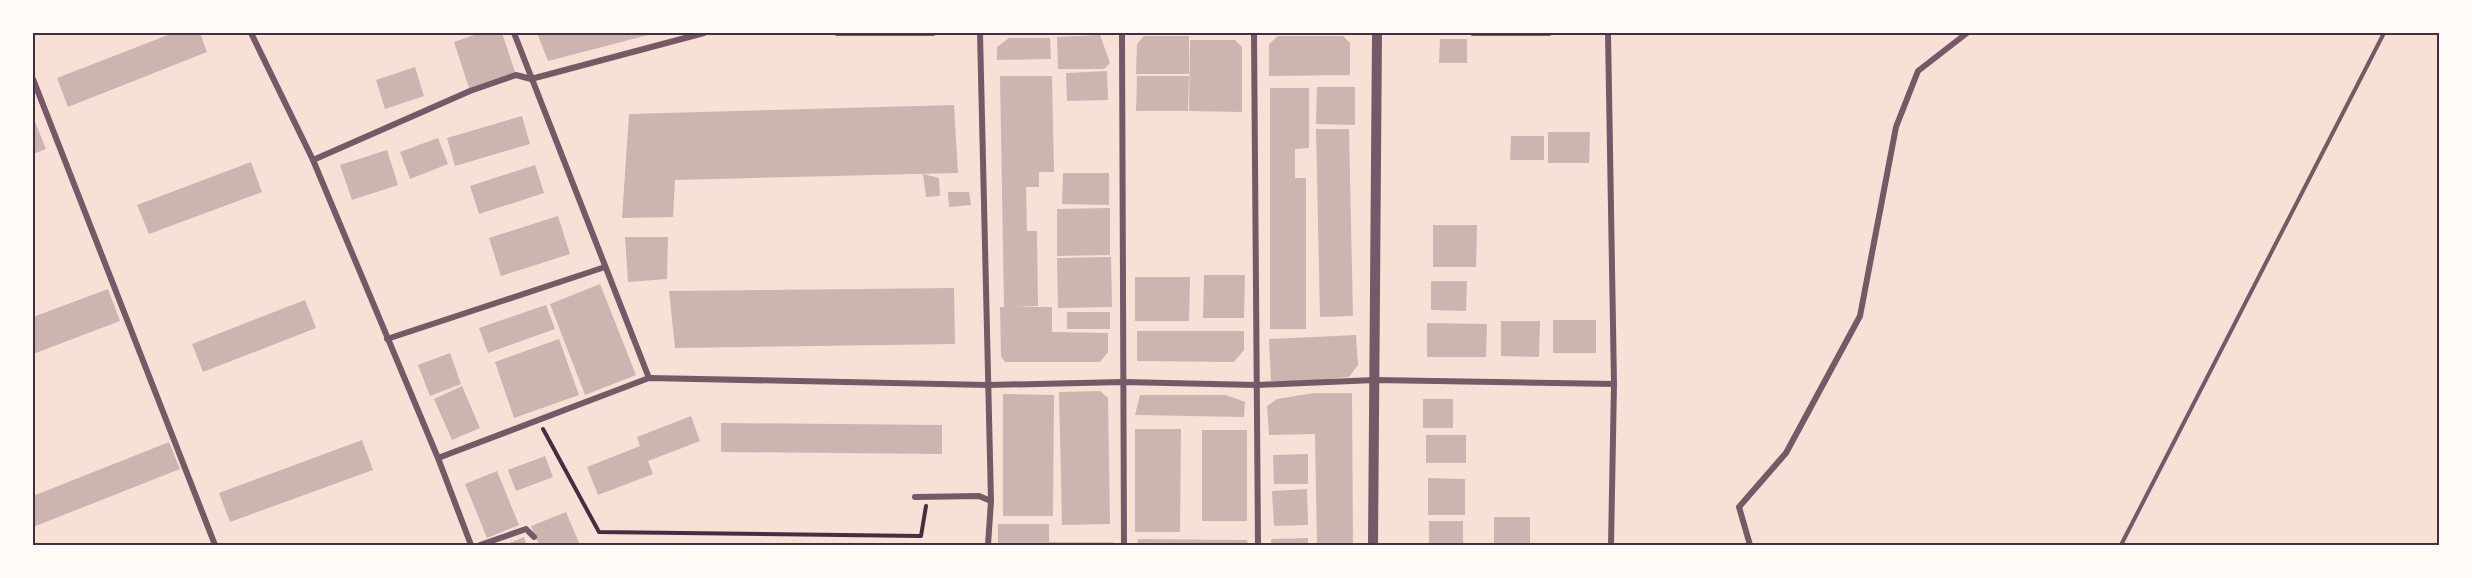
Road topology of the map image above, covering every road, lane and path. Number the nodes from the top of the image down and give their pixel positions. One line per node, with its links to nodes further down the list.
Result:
1 (251, 33): 18 (street)
2 (514, 33): 17 (street)
3 (704, 33): 17 (street)
4 (837, 33): 15 (street)
5 (933, 33): 15 (street)
6 (980, 33): 25 (street)
7 (1122, 33): 23 (street)
8 (1254, 33): 26 (street)
9 (1377, 33): 22 (street)
10 (1473, 33): 11 (street)
11 (1549, 33)
12 (1608, 33): 24 (street)
13 (1967, 33): 41 (street)
14 (2384, 33): 42 (lane)
15 (865, 34)
16 (33, 79): 33 (street)
17 (531, 79): 18 (street); 19 (street)
18 (313, 159): 20 (street)
19 (606, 267): 20 (street); 21 (street)
20 (387, 339): 28 (street)
21 (649, 378): 25 (street); 27 (street)
22 (1375, 380): 24 (street); 26 (street); 39 (street)
23 (1123, 382): 25 (street); 26 (street); 37 (street)
24 (1614, 384): 40 (street)
25 (988, 385): 31 (street)
26 (1257, 385): 38 (street)
27 (538, 420): 28 (street); 30 (path)
28 (438, 458): 34 (street)
29 (915, 497): 30 (street)
30 (927, 497): 31 (street)
31 (991, 501): 36 (street)
32 (534, 537): 35 (street)
33 (215, 545)
34 (471, 545)
35 (480, 545)
36 (988, 545)
37 (1124, 545)
38 (1258, 545)
39 (1373, 545)
40 (1611, 545)
41 (1750, 545)
42 (2121, 545)

